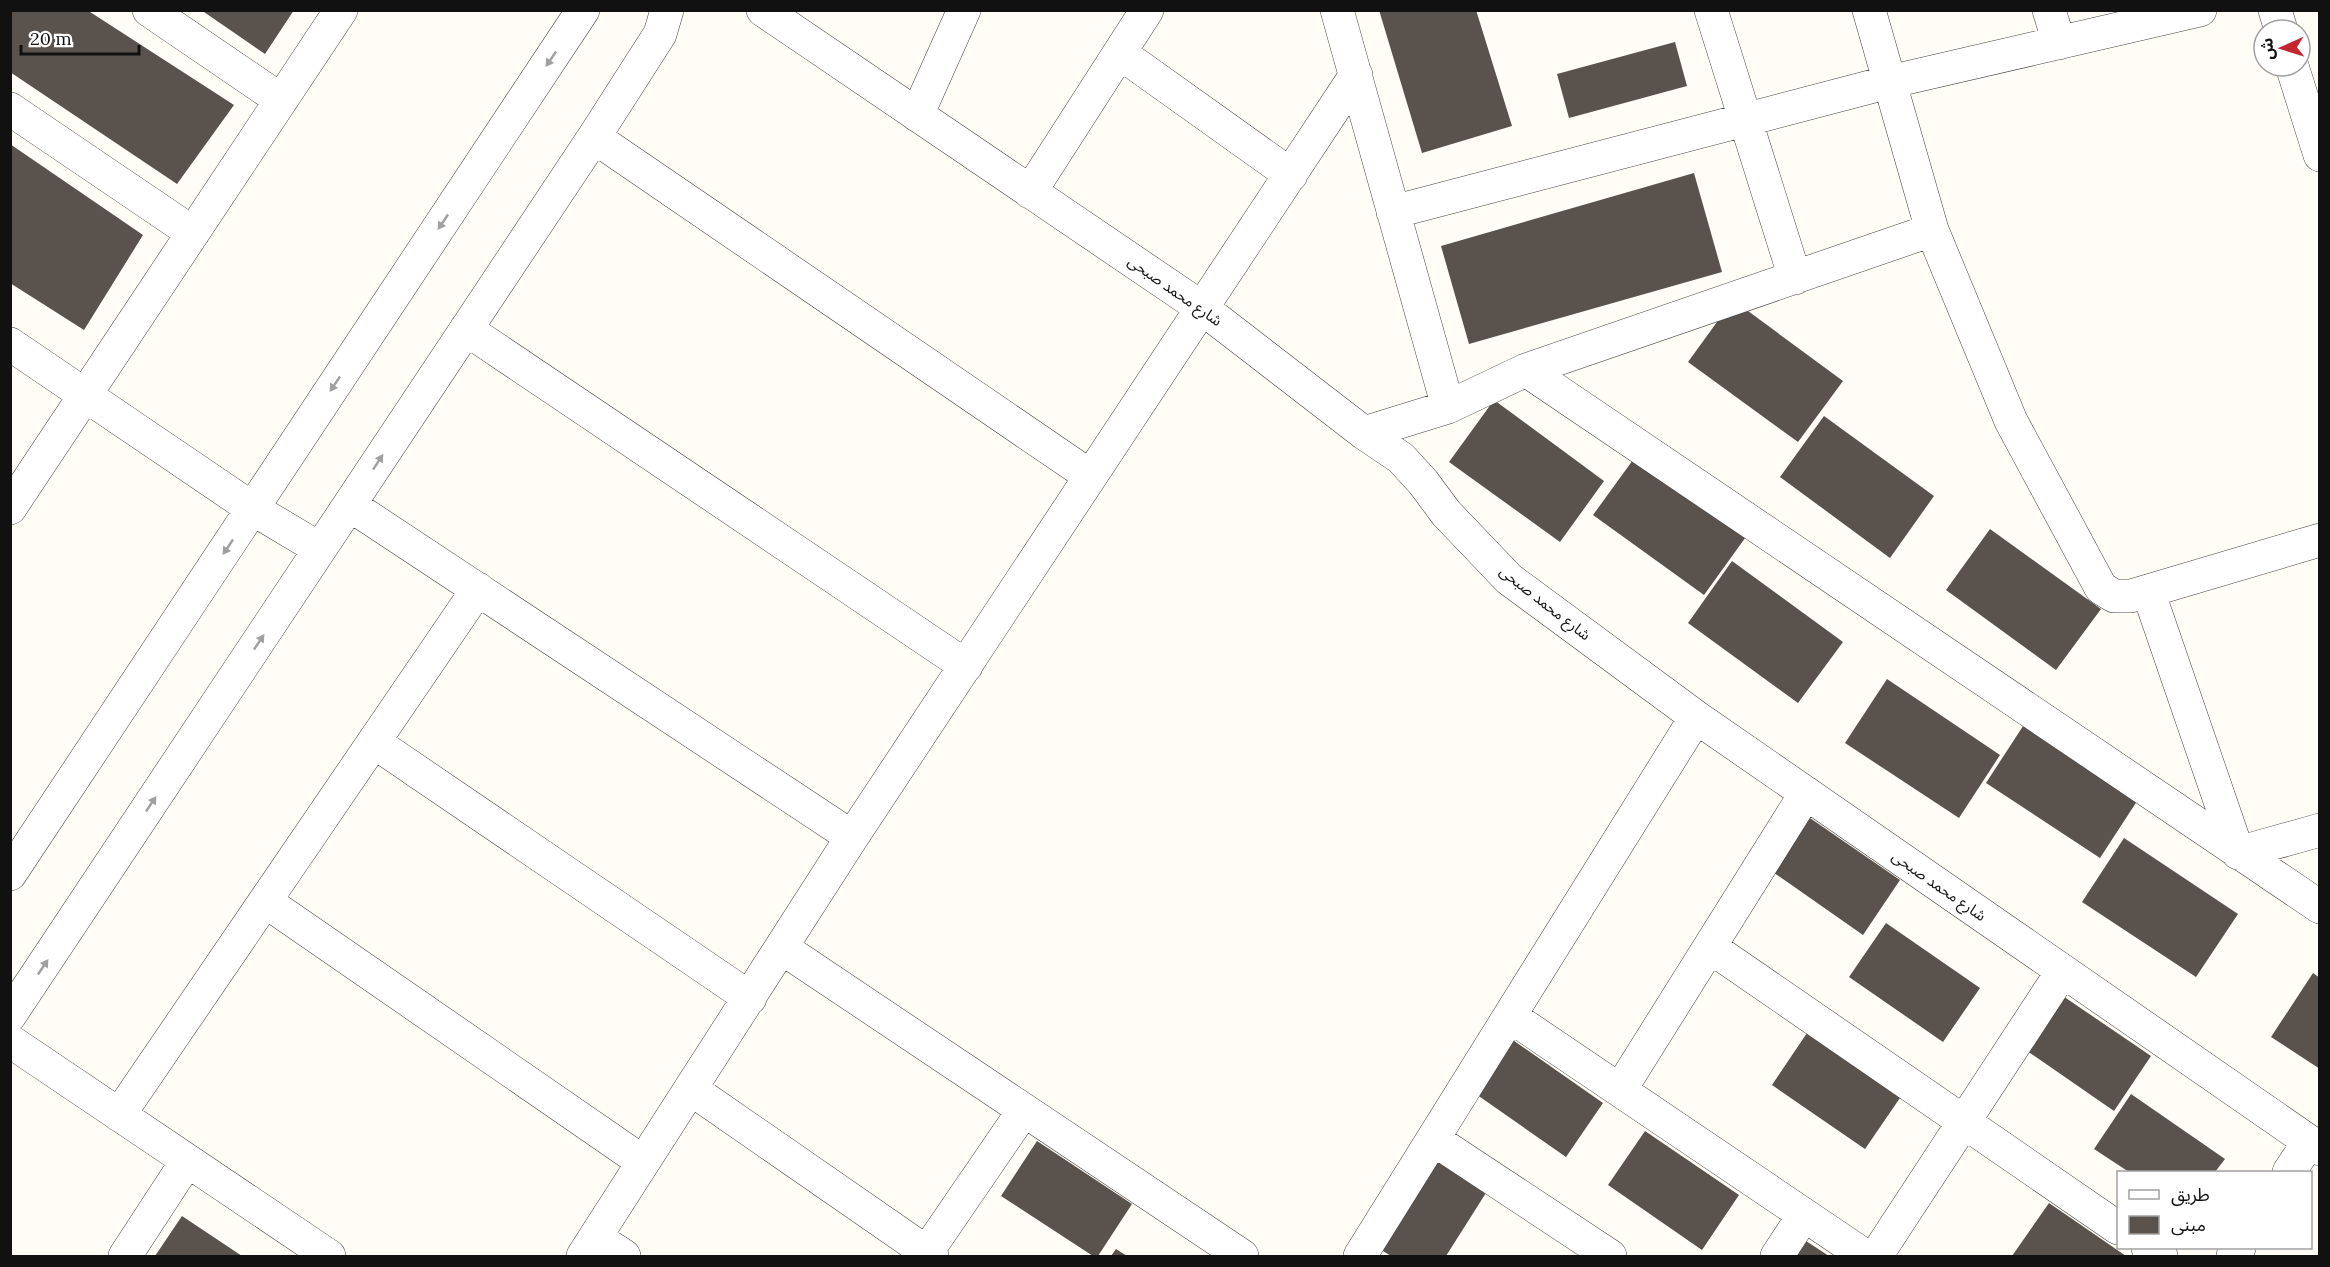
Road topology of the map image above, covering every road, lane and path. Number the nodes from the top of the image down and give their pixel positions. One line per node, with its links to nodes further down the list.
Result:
1 (149, 10): 18 (street)
2 (340, 10): 18 (street)
3 (583, 10): 40 (street, one-way to 40)
4 (667, 10): 22 (street)
5 (763, 10): 20 (street, شارع محمد صبحى)
6 (964, 10): 20 (street)
7 (1147, 10): 14 (street)
8 (1337, 10): 15 (street)
9 (1711, 10): 21 (street)
10 (1869, 10): 17 (street)
11 (2049, 10): 13 (street)
12 (2200, 10): 13 (street)
13 (2059, 43): 17 (street)
14 (1120, 53): 24 (street); 25 (street)
15 (1356, 75): 24 (street); 26 (street)
16 (2296, 78): 23 (street)
17 (1889, 82): 21 (street); 27 (street)
18 (281, 100): 28 (street)
19 (10, 109): 28 (street)
20 (917, 115): 25 (street, شارع محمد صبحى)
21 (1744, 120): 26 (street); 29 (street)
22 (594, 137): 31 (street); 37 (street)
23 (2319, 155)
24 (1291, 175): 30 (street)
25 (1030, 192): 30 (street, شارع محمد صبحى)
26 (1393, 212): 35 (street)
27 (1932, 230): 29 (street); 44 (street)
28 (193, 233): 34 (street)
29 (1795, 278): 33 (street)
30 (1202, 308): 36 (street, شارع محمد صبحى); 37 (street)
31 (466, 329): 38 (street, one-way to 31); 45 (street)
32 (10, 344): 34 (street)
33 (1526, 370): 35 (street); 51 (street)
34 (86, 395): 39 (street); 40 (street)
35 (1449, 407): 36 (street)
36 (1364, 434): 46 (street, شارع محمد صبحى)
37 (1090, 476): 45 (street)
38 (350, 505): 42 (street); 43 (street)
39 (10, 508)
40 (253, 508): 42 (street); 52 (street, one-way to 52)
41 (2319, 540): 44 (street)
42 (320, 549): 59 (street, one-way to 42)
43 (478, 590): 47 (street); 50 (street)
44 (2148, 591): 51 (street)
45 (966, 666): 50 (street)
46 (1696, 717): 48 (street, شارع محمد صبحى); 60 (street)
47 (374, 742): 53 (street); 58 (street)
48 (1806, 794): 55 (street); 57 (street, شارع محمد صبحى)
49 (2319, 830): 51 (street)
50 (852, 837): 56 (street)
51 (2238, 853): 54 (street)
52 (10, 874)
53 (265, 901): 65 (street); 70 (street)
54 (2319, 907)
55 (1710, 947): 63 (street); 66 (street)
56 (782, 948): 58 (street); 64 (street)
57 (2062, 972): 66 (street); 68 (street, شارع محمد صبحى)
58 (750, 998): 62 (street)
59 (10, 1015)
60 (1510, 1016): 63 (street); 67 (street)
61 (10, 1041): 65 (street)
62 (691, 1089): 70 (street); 75 (street)
63 (1620, 1090): 72 (street)
64 (1024, 1110): 75 (street); 79 (street)
65 (119, 1115): 69 (street)
66 (1964, 1122): 73 (street); 84 (street)
67 (1433, 1139): 80 (street); 81 (street)
68 (2314, 1146): 71 (street)
69 (187, 1161): 76 (street); 77 (street)
70 (643, 1162): 74 (street)
71 (2291, 1171)
72 (1804, 1215): 82 (street); 83 (street)
73 (2117, 1227)
74 (589, 1247): 78 (street)
75 (927, 1255)
76 (125, 1257)
77 (328, 1257)
78 (624, 1257)
79 (1242, 1257)
80 (1360, 1257)
81 (1610, 1257)
82 (1777, 1257)
83 (1865, 1257)
84 (1876, 1257)

